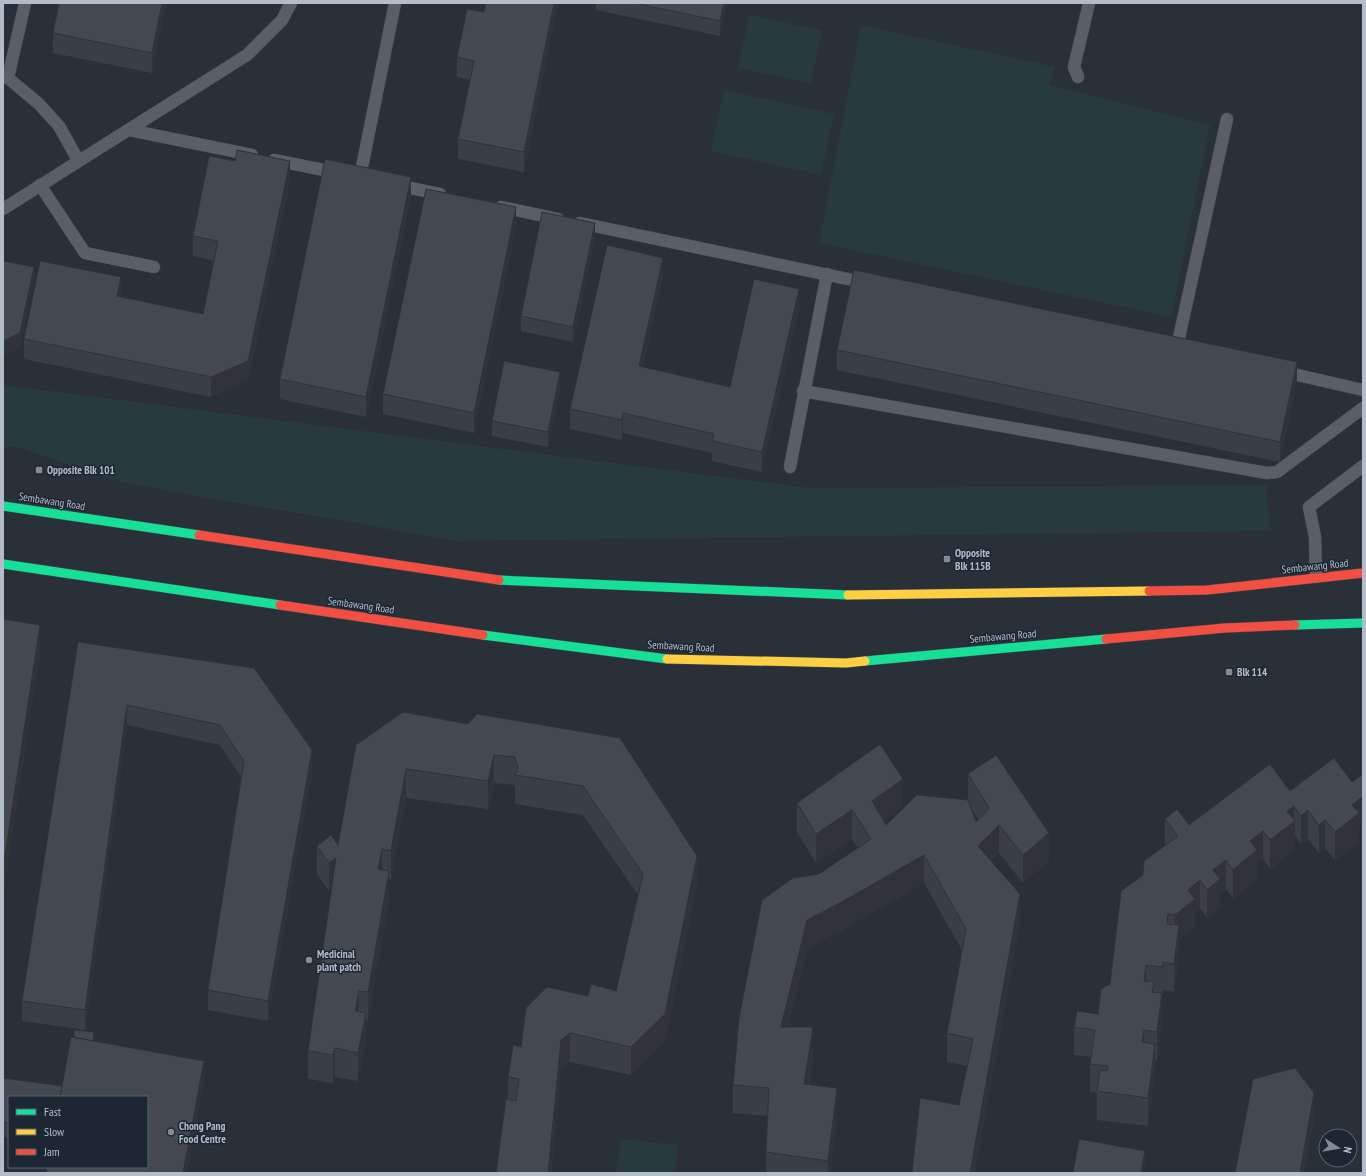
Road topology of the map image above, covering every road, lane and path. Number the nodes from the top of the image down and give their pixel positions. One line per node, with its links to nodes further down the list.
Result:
1 (25, 3): 5 (lane)
2 (291, 3): 8 (lane)
3 (395, 3): 10 (lane)
4 (1089, 3): 6 (lane)
5 (6, 77): 9 (lane)
6 (1078, 77)
7 (1227, 119): 18 (lane)
8 (129, 130): 9 (lane); 10 (lane)
9 (78, 160): 11 (lane)
10 (360, 178): 12 (lane)
11 (40, 185): 14 (lane); 15 (lane)
12 (453, 197)
13 (492, 205): 16 (lane)
14 (3, 209)
15 (154, 267)
16 (827, 274): 17 (lane); 21 (lane)
17 (881, 286)
18 (1192, 350)
19 (1269, 368): 20 (lane)
20 (1363, 390)
21 (803, 391): 22 (lane); 23 (lane)
22 (1363, 408)
23 (790, 467)
24 (1361, 469): 28 (lane)
25 (3, 506): 28 (main road, Sembawang Road)
26 (3, 564): 29 (main road, Sembawang Road)
27 (1363, 573): 28 (main road, Sembawang Road)
28 (1316, 577)
29 (1363, 623)

